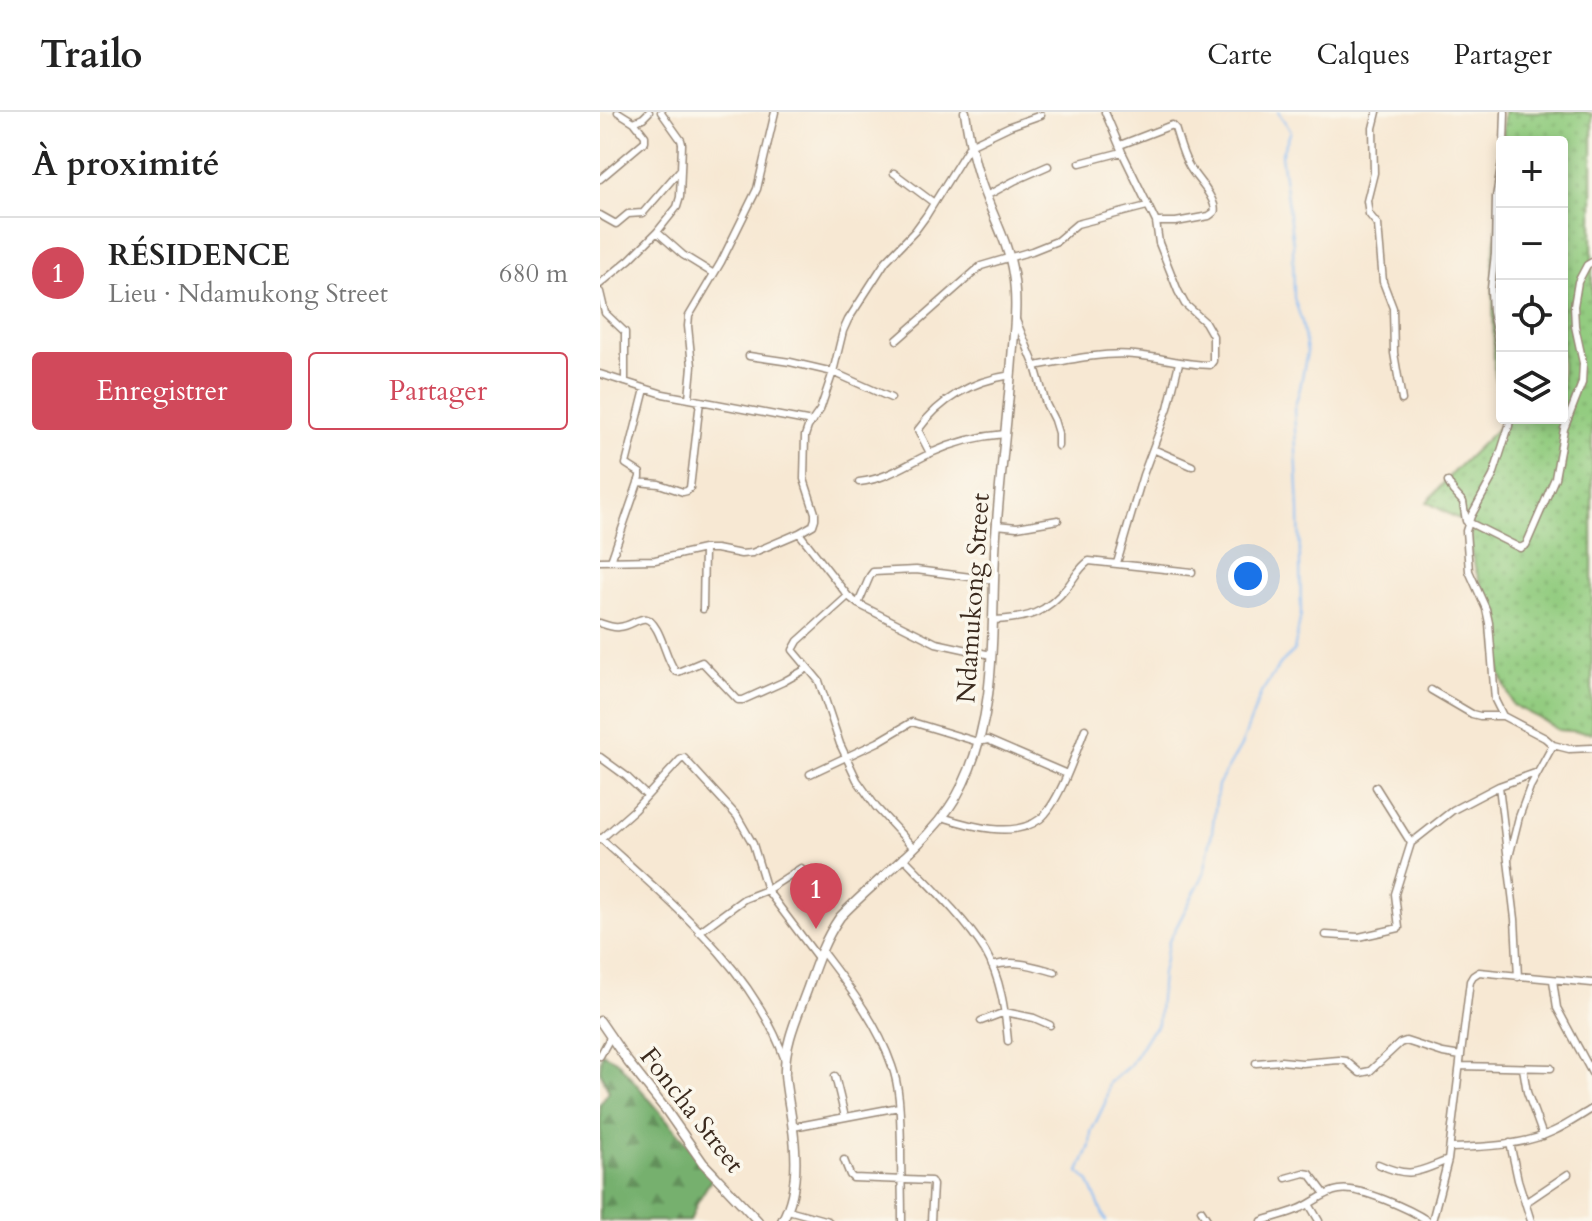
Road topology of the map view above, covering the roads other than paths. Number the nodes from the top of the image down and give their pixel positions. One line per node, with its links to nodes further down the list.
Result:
1 (618, 112): 10 (street)
2 (649, 112): 10 (street)
3 (661, 112): 16 (street)
4 (775, 112): 28 (street)
5 (965, 112): 12 (main road, Ndamukong Street)
6 (1105, 112): 13 (street)
7 (1377, 112): 44 (street)
8 (1505, 112): 11 (street)
9 (1041, 115): 12 (street)
10 (634, 122): 18 (street)
11 (1504, 136)
12 (970, 145): 19 (main road, Ndamukong Street); 21 (street)
13 (1121, 148): 14 (street); 22 (street); 24 (street)
14 (1080, 163)
15 (1048, 166): 19 (street)
16 (681, 169): 23 (street); 25 (street)
17 (894, 173): 21 (street)
18 (600, 179)
19 (986, 196): 26 (main road, Ndamukong Street)
20 (1496, 197): 33 (street)
21 (934, 203): 37 (street)
22 (1147, 206): 24 (street); 26 (street)
23 (600, 215)
24 (1156, 222): 35 (street)
25 (657, 232): 28 (street); 29 (street)
26 (1010, 258): 31 (main road, Ndamukong Street); 32 (street)
27 (1592, 262): 57 (street)
28 (714, 274): 42 (street)
29 (600, 284)
30 (600, 292): 40 (street)
31 (1015, 317): 36 (street); 39 (main road, Ndamukong Street)
32 (897, 340)
33 (1501, 352)
34 (749, 356): 37 (street)
35 (1179, 363): 36 (street); 50 (street)
36 (1035, 366): 49 (street)
37 (833, 372): 43 (street); 46 (street)
38 (600, 374): 40 (street)
39 (1011, 375): 48 (main road, Ndamukong Street); 51 (street)
40 (625, 382): 41 (street)
41 (645, 389): 42 (street); 53 (street)
42 (689, 398): 45 (street)
43 (891, 398)
44 (1402, 400)
45 (700, 401): 46 (street); 53 (street)
46 (812, 422): 59 (street)
47 (1509, 424): 57 (street)
48 (1005, 434): 51 (street); 58 (main road, Ndamukong Street)
49 (1058, 446)
50 (1153, 449): 52 (street); 63 (street)
51 (930, 453): 54 (street)
52 (1192, 466)
53 (638, 482): 62 (street)
54 (859, 482)
55 (1448, 482): 57 (street)
56 (1058, 520): 58 (street)
57 (1468, 522): 74 (street)
58 (996, 525): 65 (main road, Ndamukong Street)
59 (799, 533): 60 (street); 66 (street)
60 (704, 549): 62 (street); 68 (street)
61 (600, 561): 62 (street)
62 (611, 561)
63 (1117, 563): 64 (street); 69 (street)
64 (1192, 572)
65 (994, 580): 67 (street); 69 (main road, Ndamukong Street)
66 (848, 596): 67 (street); 72 (street)
67 (858, 604): 71 (street)
68 (703, 609)
69 (992, 620): 71 (main road, Ndamukong Street)
70 (600, 623): 72 (street)
71 (991, 655): 76 (main road, Ndamukong Street)
72 (808, 668): 79 (street)
73 (1431, 690): 74 (street)
74 (1503, 716): 77 (street)
75 (1085, 729): 83 (street)
76 (978, 742): 79 (street); 83 (street); 87 (main road, Ndamukong Street)
77 (1553, 745): 78 (street); 81 (street)
78 (1592, 748)
79 (846, 756): 82 (street); 90 (street)
80 (600, 757): 86 (street)
81 (1538, 772): 84 (street); 92 (street)
82 (810, 774)
83 (1067, 774): 87 (street)
84 (1499, 786): 89 (street); 92 (street)
85 (1376, 787): 89 (street)
86 (647, 796): 88 (street); 94 (street)
87 (942, 817): 90 (main road, Ndamukong Street)
88 (600, 839): 95 (street)
89 (1411, 843): 96 (street)
90 (913, 847): 91 (main road, Ndamukong Street)
91 (903, 857): 97 (main road, Ndamukong Street); 98 (street)
92 (1508, 863): 100 (street)
93 (801, 868): 94 (street)
94 (767, 890): 95 (street); 97 (street)
95 (699, 932): 111 (street)
96 (1326, 935)
97 (819, 954): 111 (main road, Ndamukong Street); 118 (street)
98 (992, 966): 99 (street); 103 (street)
99 (1055, 972)
100 (1518, 977): 101 (street); 110 (street)
101 (1553, 980): 102 (street); 116 (street)
102 (1592, 983)
103 (1005, 1012): 105 (street); 106 (street); 108 (street)
104 (600, 1021): 107 (main road, Foncha Street)
105 (981, 1021)
106 (1050, 1025)
107 (611, 1036): 109 (street); 136 (main road, Foncha Street)
108 (1008, 1041)
109 (600, 1056)
110 (1461, 1056): 112 (street); 113 (street)
111 (785, 1060): 121 (main road, Ndamukong Street)
112 (1256, 1063)
113 (1460, 1066): 114 (street); 124 (street)
114 (1523, 1068): 115 (street); 122 (street)
115 (1551, 1068)
116 (1592, 1073)
117 (835, 1076): 120 (street)
118 (899, 1107): 120 (street); 130 (street)
119 (1592, 1109): 122 (street)
120 (845, 1117): 121 (street)
121 (793, 1127): 134 (main road, Ndamukong Street)
122 (1543, 1136): 123 (street)
123 (1510, 1143): 124 (street); 132 (street)
124 (1450, 1148): 126 (street)
125 (844, 1160): 130 (street)
126 (1448, 1160): 127 (street); 144 (street)
127 (1378, 1164)
128 (1568, 1174): 132 (street)
129 (1286, 1178): 131 (street)
130 (902, 1180): 139 (street); 140 (street)
131 (1325, 1194): 133 (street); 144 (street)
132 (1525, 1203): 145 (street)
133 (1309, 1204): 142 (street); 143 (street)
134 (788, 1210): 137 (main road, Ndamukong Street); 138 (street)
135 (1201, 1210): 141 (street)
136 (758, 1221)
137 (782, 1221)
138 (828, 1221)
139 (902, 1221)
140 (931, 1221)
141 (1208, 1221)
142 (1262, 1221)
143 (1319, 1221)
144 (1430, 1221)
145 (1531, 1221)

